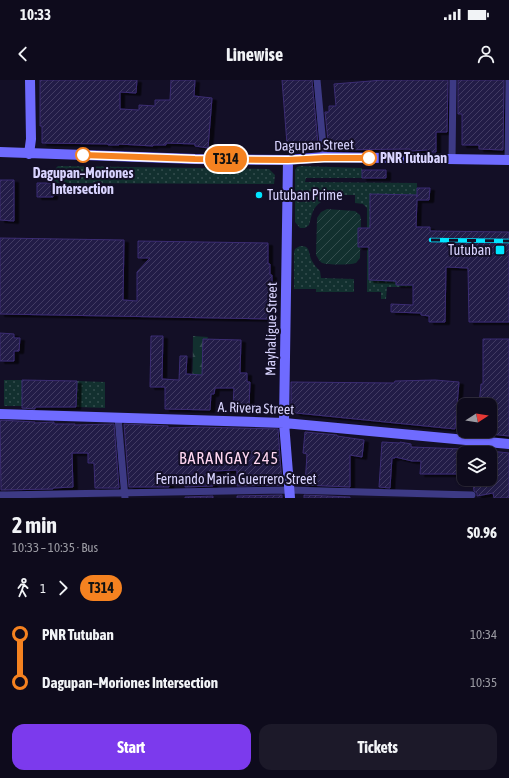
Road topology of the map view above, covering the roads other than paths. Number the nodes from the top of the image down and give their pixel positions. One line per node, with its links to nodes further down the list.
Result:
1 (30, 80): 6 (street)
2 (317, 80): 7 (street)
3 (453, 80): 8 (street)
4 (509, 80): 10 (street)
5 (0, 152): 6 (street, Dagupan Street)
6 (29, 154): 9 (street, Dagupan Street)
7 (324, 158): 8 (street, Dagupan Street); 9 (street, Dagupan Street)
8 (452, 159): 10 (street, Dagupan Street)
9 (288, 160): 13 (street, Mayhaligue Street)
10 (509, 160)
11 (0, 414): 12 (street, A. Rivera Street)
12 (118, 418): 13 (street, A. Rivera Street); 17 (street)
13 (284, 423): 14 (street, A. Rivera Street); 15 (street, Mayhaligue Street)
14 (509, 444)
15 (290, 494): 17 (street, Fernando Maria Guerrero Street); 18 (street, Fernando Maria Guerrero Street)
16 (0, 495): 17 (street, Fernando Maria Guerrero Street)
17 (125, 495)
18 (472, 495)

